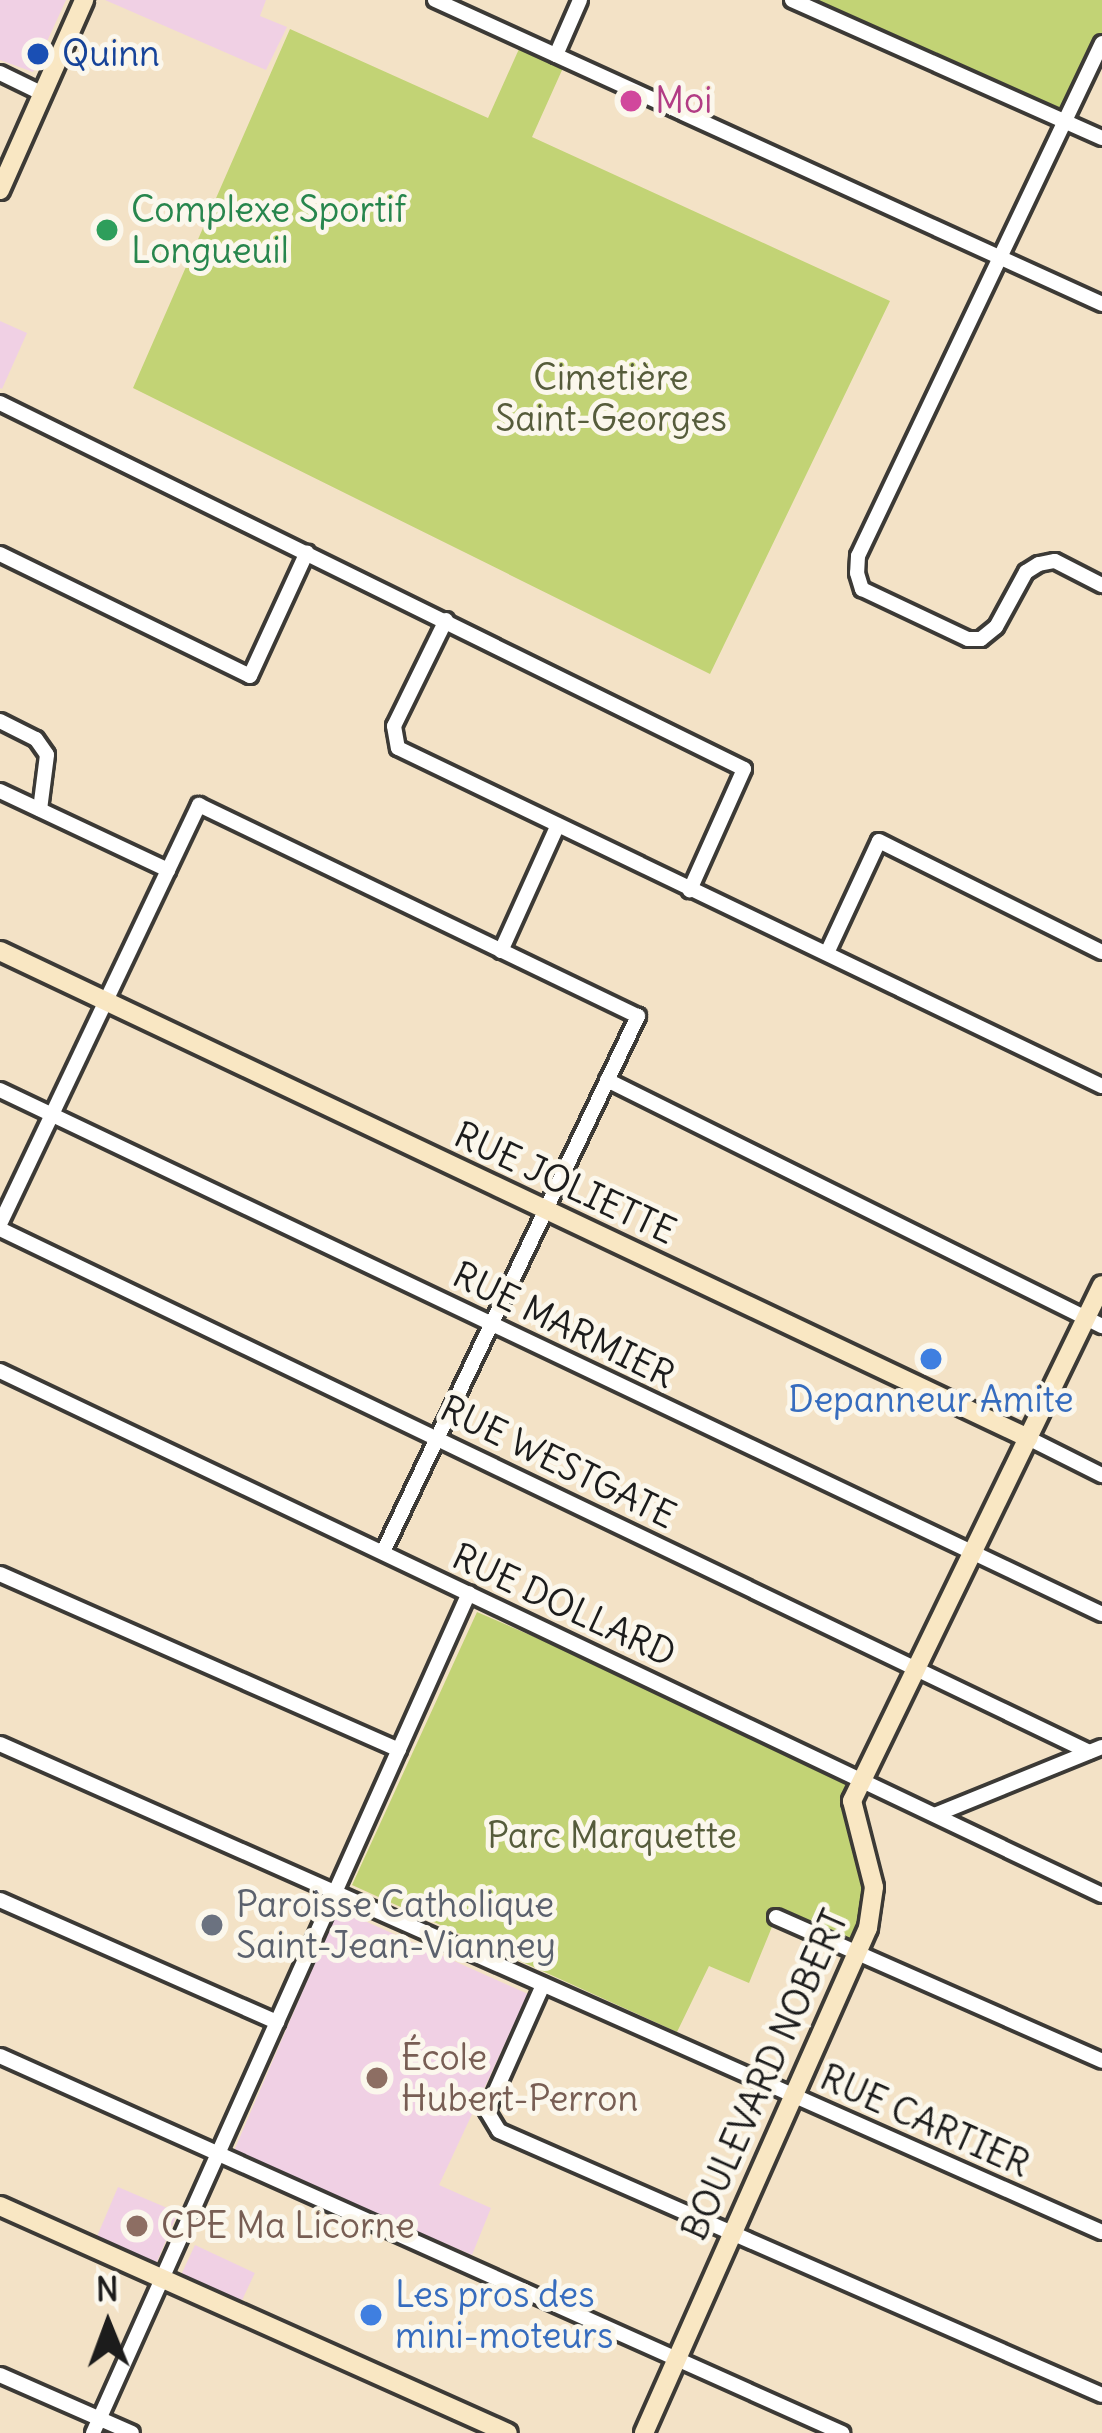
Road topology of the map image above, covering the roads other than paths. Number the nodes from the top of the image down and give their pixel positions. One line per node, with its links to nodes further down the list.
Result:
1 (84, 0): 8 (street)
2 (435, 0): 6 (street)
3 (580, 0): 6 (street)
4 (792, 0): 9 (street)
5 (1102, 43): 9 (street)
6 (556, 55): 12 (street)
7 (0, 73): 8 (street)
8 (43, 94): 11 (street)
9 (1066, 121): 10 (street); 12 (street)
10 (1102, 138)
11 (0, 190)
12 (1000, 258): 13 (street); 17 (street)
13 (1102, 304)
14 (0, 403): 15 (street)
15 (308, 552): 16 (street); 18 (street)
16 (0, 554)
17 (1102, 585)
18 (446, 620): 22 (street); 24 (street)
19 (0, 721): 21 (street)
20 (0, 791): 21 (street)
21 (40, 810): 23 (street)
22 (558, 825): 24 (street); 25 (street)
23 (168, 870): 25 (street); 29 (street)
24 (691, 890): 27 (street)
25 (501, 951): 30 (street)
26 (0, 952): 29 (street, RUE JOLIETTE)
27 (827, 952): 28 (street); 31 (street)
28 (1102, 952)
29 (106, 1001): 33 (street); 34 (street, RUE JOLIETTE)
30 (608, 1080): 34 (street); 37 (street)
31 (1102, 1086)
32 (0, 1090): 33 (street, RUE MARMIER)
33 (52, 1114): 35 (street); 38 (street, RUE MARMIER)
34 (546, 1210): 38 (street); 41 (street, RUE JOLIETTE)
35 (0, 1226): 40 (street, RUE WESTGATE)
36 (1102, 1285): 37 (street, BOULEVARD NOBERT)
37 (1094, 1322): 41 (street, BOULEVARD NOBERT)
38 (492, 1324): 40 (street); 44 (street, RUE MARMIER)
39 (0, 1371): 43 (street, RUE DOLLARD)
40 (438, 1437): 43 (street); 48 (street, RUE WESTGATE)
41 (1028, 1438): 42 (street, RUE JOLIETTE); 44 (street, BOULEVARD NOBERT)
42 (1102, 1474)
43 (383, 1552): 46 (street, RUE DOLLARD)
44 (972, 1553): 47 (street, RUE MARMIER); 48 (street, BOULEVARD NOBERT)
45 (0, 1574): 51 (street)
46 (470, 1593): 51 (street); 52 (street, RUE DOLLARD)
47 (1102, 1614)
48 (917, 1666): 50 (street, RUE WESTGATE); 52 (street, BOULEVARD NOBERT)
49 (0, 1744): 54 (street, RUE CARTIER)
50 (1095, 1749): 53 (street)
51 (399, 1750): 54 (street)
52 (863, 1779): 53 (street, RUE DOLLARD); 58 (street, BOULEVARD NOBERT)
53 (937, 1814): 55 (street, RUE DOLLARD)
54 (335, 1892): 59 (street, RUE CARTIER); 60 (street)
55 (1102, 1895)
56 (0, 1900): 60 (street)
57 (776, 1917): 58 (street)
58 (857, 1954): 62 (street); 63 (street, BOULEVARD NOBERT)
59 (543, 1984): 63 (street, RUE CARTIER); 66 (street)
60 (278, 2022): 64 (street)
61 (0, 2056): 64 (street)
62 (1102, 2061)
63 (794, 2096): 66 (street, BOULEVARD NOBERT); 67 (street, RUE CARTIER)
64 (219, 2152): 68 (street); 69 (street)
65 (0, 2206): 68 (street)
66 (734, 2230): 69 (street, BOULEVARD NOBERT); 71 (street)
67 (1102, 2232)
68 (162, 2278): 72 (street); 74 (street)
69 (676, 2360): 75 (street, BOULEVARD NOBERT); 76 (street)
70 (0, 2375): 72 (street)
71 (1102, 2395)
72 (96, 2426): 73 (street)
73 (132, 2433)
74 (508, 2433)
75 (644, 2433)
76 (842, 2433)

